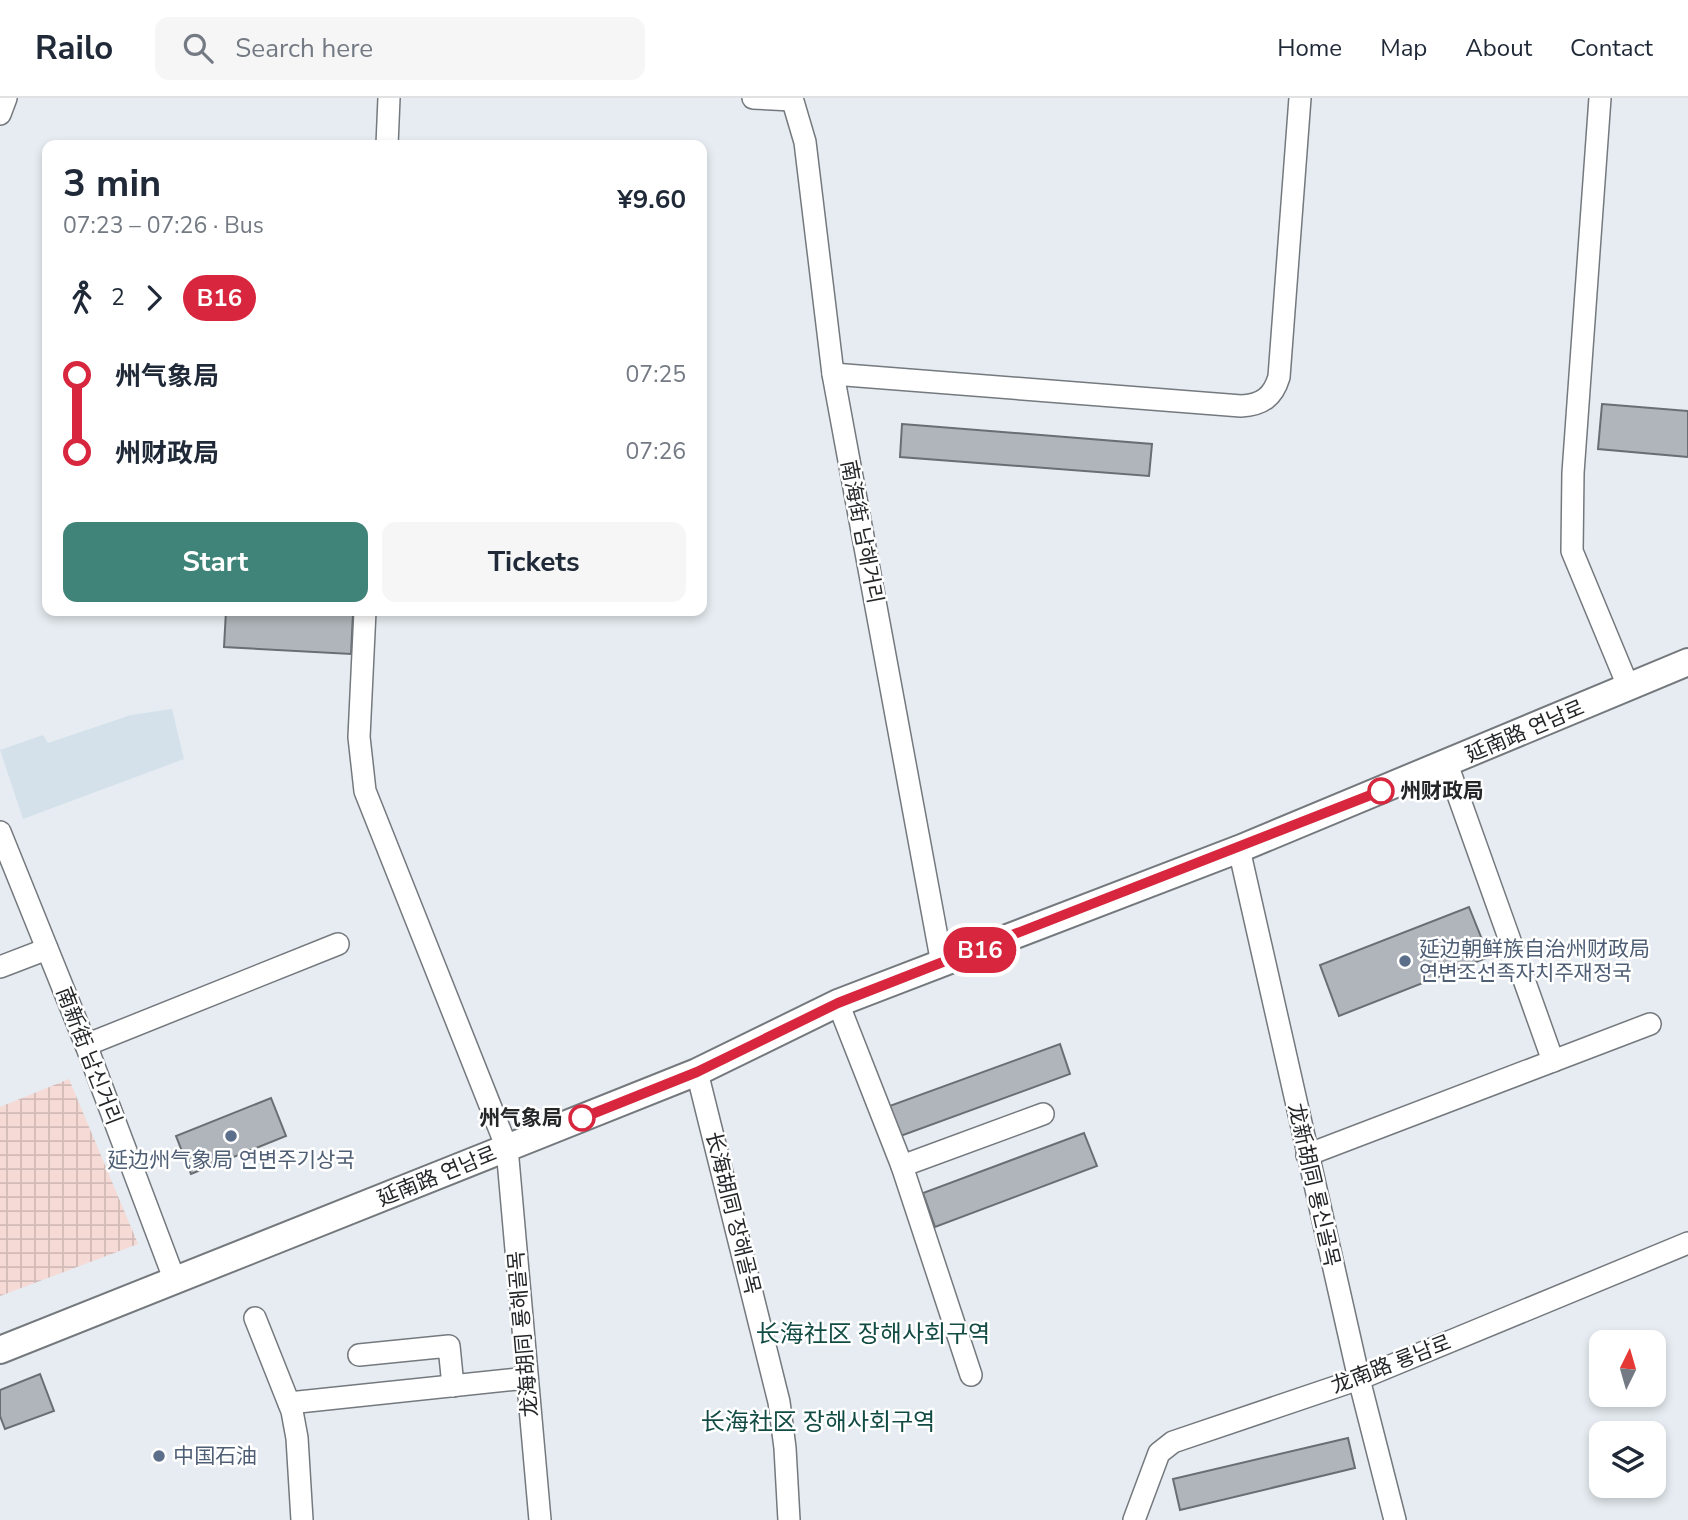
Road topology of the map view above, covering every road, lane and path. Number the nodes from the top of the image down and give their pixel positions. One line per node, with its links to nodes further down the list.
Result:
1 (6, 98): 7 (street)
2 (389, 98): 8 (street)
3 (752, 98): 6 (street)
4 (1300, 98): 9 (street)
5 (1600, 98): 12 (street)
6 (792, 99): 9 (street, 南海街 남해거리)
7 (0, 114)
8 (387, 140)
9 (833, 374): 18 (street, 南海街 남해거리)
10 (365, 616): 26 (street, 龙海胡同 룡해골목)
11 (1688, 662): 12 (main road, 延南路 연남로)
12 (1629, 686): 13 (main road, 延南路 연남로)
13 (1447, 764): 15 (main road, 延南路 연남로); 23 (street)
14 (3, 846): 17 (street, 南新街 남신거리)
15 (1239, 849): 18 (main road, 延南路 연남로); 27 (street, 龙新胡同 룡신골목)
16 (338, 944): 22 (street)
17 (47, 949): 19 (street); 22 (street, 南新街 남신거리)
18 (942, 964): 20 (main road, 延南路 연남로)
19 (0, 967)
20 (838, 1003): 24 (main road, 延南路 연남로); 28 (street)
21 (1650, 1024): 23 (street)
22 (86, 1045): 30 (street, 南新街 남신거리)
23 (1553, 1061): 27 (street)
24 (697, 1072): 26 (main road, 延南路 연남로); 41 (street, 长海胡同 장해골목)
25 (1043, 1114): 28 (street)
26 (507, 1148): 30 (main road, 延南路 연남로); 35 (street, 龙海胡同 룡해골목)
27 (1307, 1156): 36 (street, 龙新胡同 룡신골목)
28 (902, 1166): 34 (street)
29 (1688, 1243): 36 (street, 龙南路 룡남로)
30 (175, 1281): 32 (main road, 延南路 연남로)
31 (255, 1318): 38 (street)
32 (0, 1350)
33 (359, 1355): 37 (street)
34 (971, 1375)
35 (527, 1378): 37 (street); 40 (street, 龙海胡同 룡해골목)
36 (1359, 1379): 42 (street, 龙南路 룡남로); 43 (street, 龙新胡同 룡신골목)
37 (453, 1386): 38 (street)
38 (289, 1403): 39 (street)
39 (302, 1520)
40 (540, 1520)
41 (789, 1520)
42 (1134, 1520)
43 (1395, 1520)

